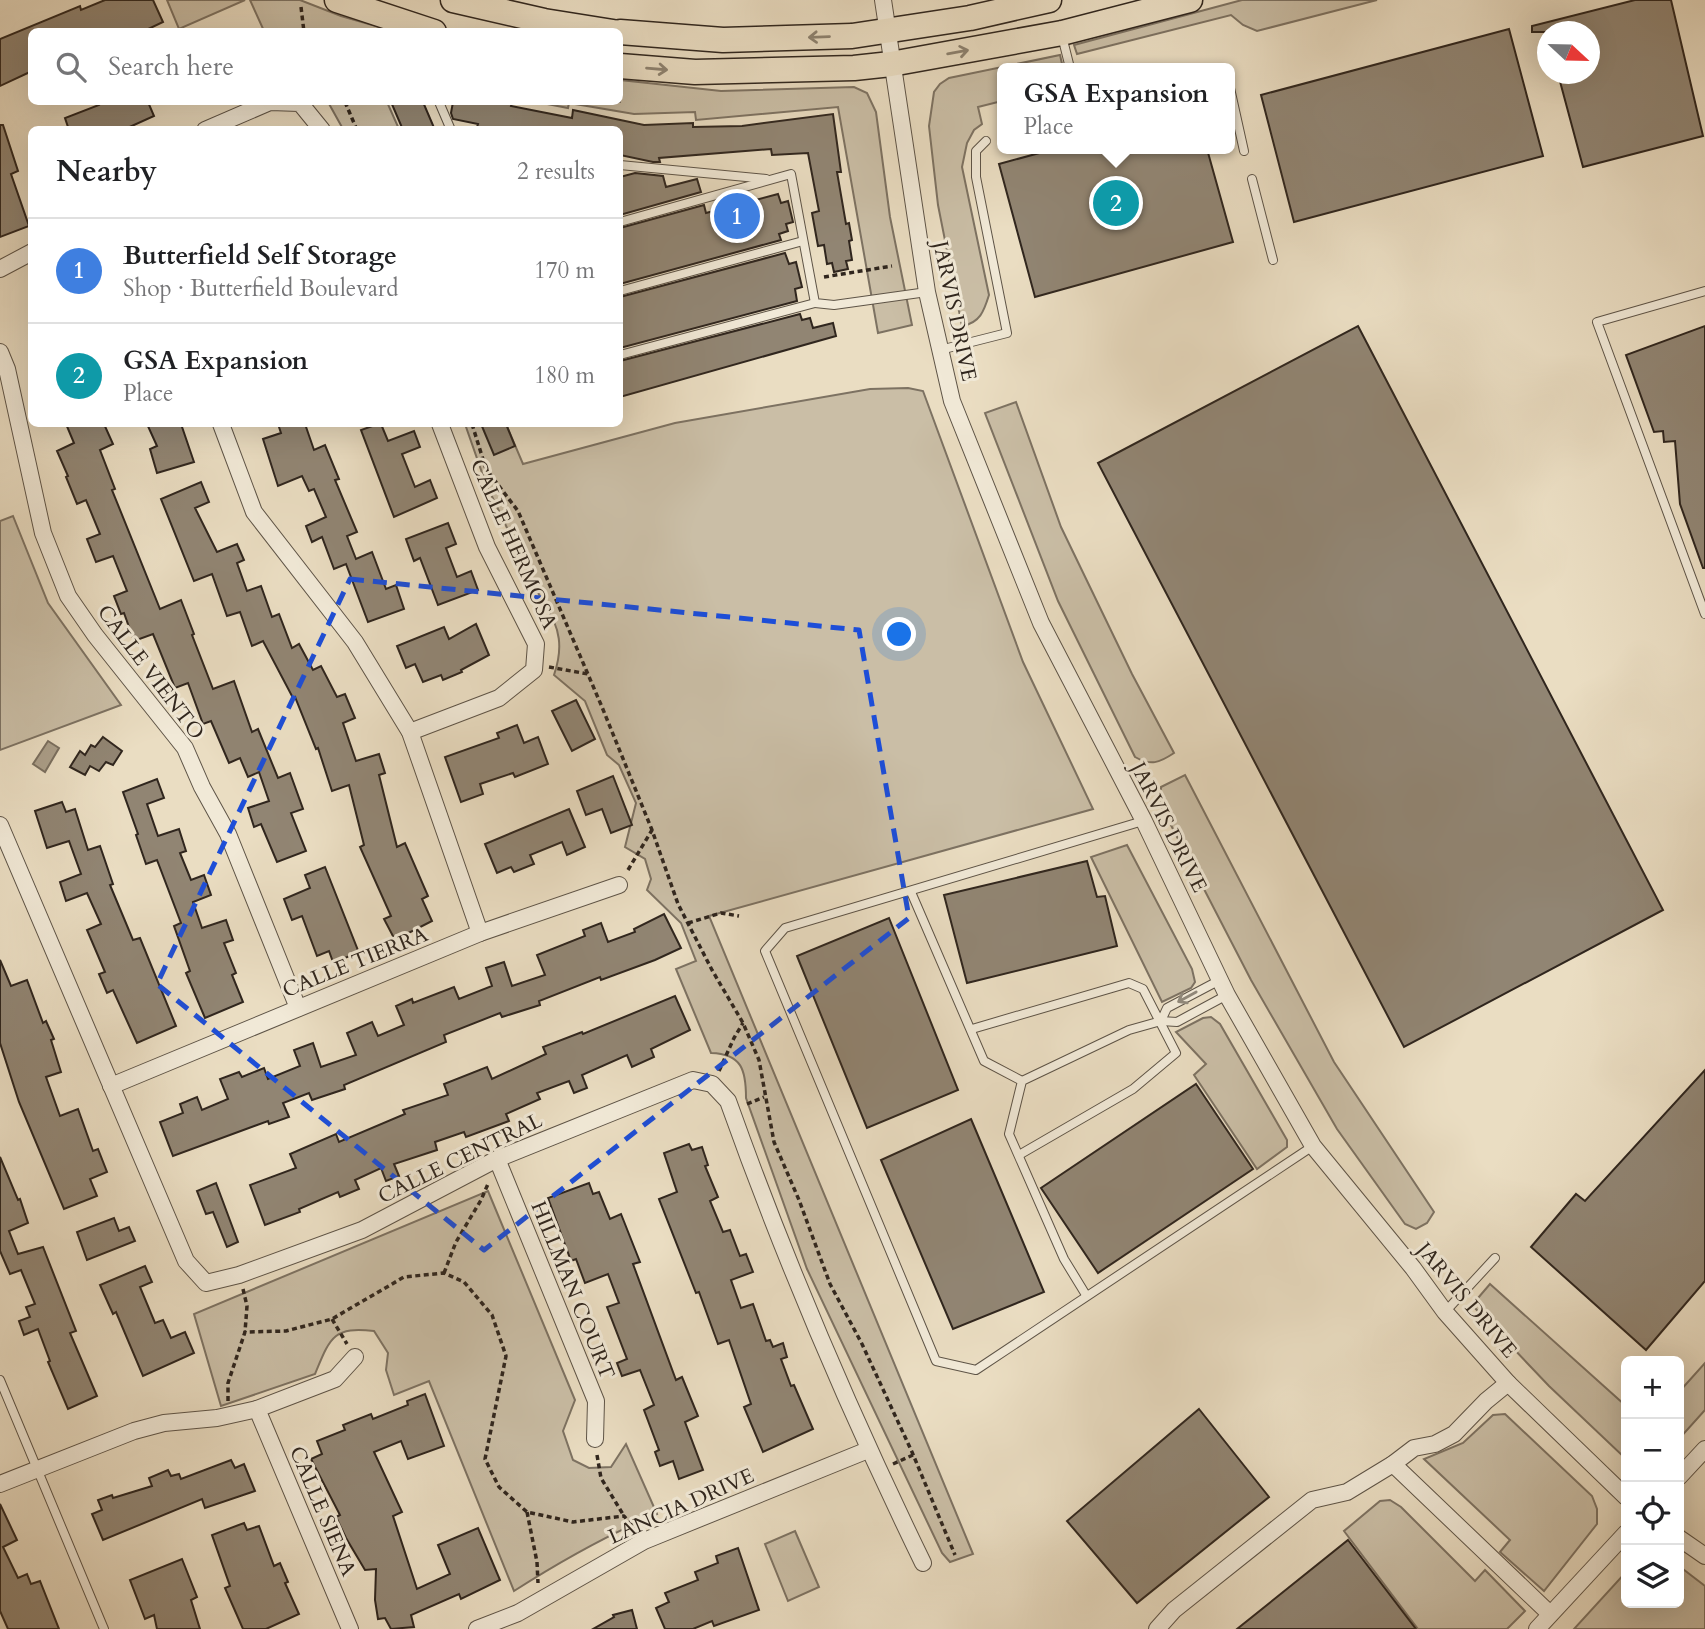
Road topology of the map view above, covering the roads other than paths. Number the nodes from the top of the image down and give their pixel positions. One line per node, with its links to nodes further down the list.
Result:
1 (337, 0): 6 (main road)
2 (883, 0): 8 (street, JARVIS DRIVE)
3 (1049, 0): 8 (main road)
4 (1190, 0): 10 (main road)
5 (467, 2): 7 (main road)
6 (422, 28)
7 (588, 28)
8 (887, 30): 9 (main road, one-way to 9); 12 (street, JARVIS DRIVE)
9 (623, 32)
10 (1062, 33): 11 (lane); 12 (main road, one-way to 10)
11 (1069, 63)
12 (891, 64): 13 (main road, one-way to 12); 33 (street, JARVIS DRIVE)
13 (623, 66)
14 (263, 105): 18 (street)
15 (302, 105): 19 (street)
16 (440, 105): 20 (lane)
17 (1235, 110): 22 (lane)
18 (214, 126)
19 (319, 126)
20 (449, 126)
21 (986, 141): 35 (lane)
22 (1244, 151)
23 (623, 165): 24 (lane)
24 (772, 179): 26 (lane); 27 (lane)
25 (1252, 179): 29 (lane)
26 (623, 221)
27 (803, 241): 31 (lane); 34 (lane)
28 (28, 254): 30 (street)
29 (1273, 260)
30 (0, 269)
31 (623, 290)
32 (1705, 290): 40 (lane)
33 (927, 292): 34 (lane); 35 (street, JARVIS DRIVE)
34 (815, 303): 37 (lane)
35 (940, 350): 42 (street, JARVIS DRIVE)
36 (0, 352): 49 (street, CALLE VIENTO)
37 (623, 354)
38 (222, 427): 41 (street)
39 (440, 427): 41 (street, CALLE HERMOSA)
40 (1705, 614)
41 (410, 732): 46 (street)
42 (1144, 821): 45 (lane); 47 (street, JARVIS DRIVE)
43 (0, 825): 53 (street, CALLE CENTRAL)
44 (619, 885): 46 (street, CALLE TIERRA)
45 (911, 891): 51 (lane); 58 (lane)
46 (481, 933): 49 (street, CALLE TIERRA)
47 (1220, 980): 48 (street, JARVIS DRIVE); 50 (lane, one-way to 50)
48 (1227, 995): 50 (lane); 54 (street, JARVIS DRIVE)
49 (298, 1008): 53 (street, CALLE TIERRA)
50 (1161, 1021): 51 (lane); 52 (lane); 55 (lane)
51 (972, 1029): 52 (lane)
52 (1022, 1081): 55 (lane)
53 (111, 1086): 56 (street, CALLE CENTRAL)
54 (1313, 1146): 58 (lane); 59 (street, JARVIS DRIVE)
55 (1019, 1156): 58 (lane)
56 (497, 1159): 64 (street, HILLMAN COURT); 66 (street, CALLE CENTRAL)
57 (1494, 1258): 59 (lane)
58 (1086, 1295)
59 (1445, 1312): 62 (street, JARVIS DRIVE)
60 (355, 1357): 63 (street)
61 (0, 1380): 68 (lane)
62 (1508, 1383): 67 (street); 71 (street, JARVIS DRIVE)
63 (257, 1409): 68 (street); 78 (street, CALLE SIENA)
64 (595, 1439)
65 (1705, 1449): 69 (street)
66 (869, 1450): 75 (street); 79 (street, LANCIA DRIVE)
67 (1393, 1464): 76 (street); 80 (street)
68 (37, 1469): 70 (street); 77 (lane)
69 (1684, 1472)
70 (0, 1484)
71 (1621, 1492)
72 (1621, 1538): 76 (street)
73 (1684, 1541): 74 (street)
74 (1705, 1556)
75 (923, 1563)
76 (1550, 1615): 81 (street)
77 (104, 1629)
78 (350, 1629)
79 (477, 1629)
80 (1157, 1629)
81 (1537, 1629)

